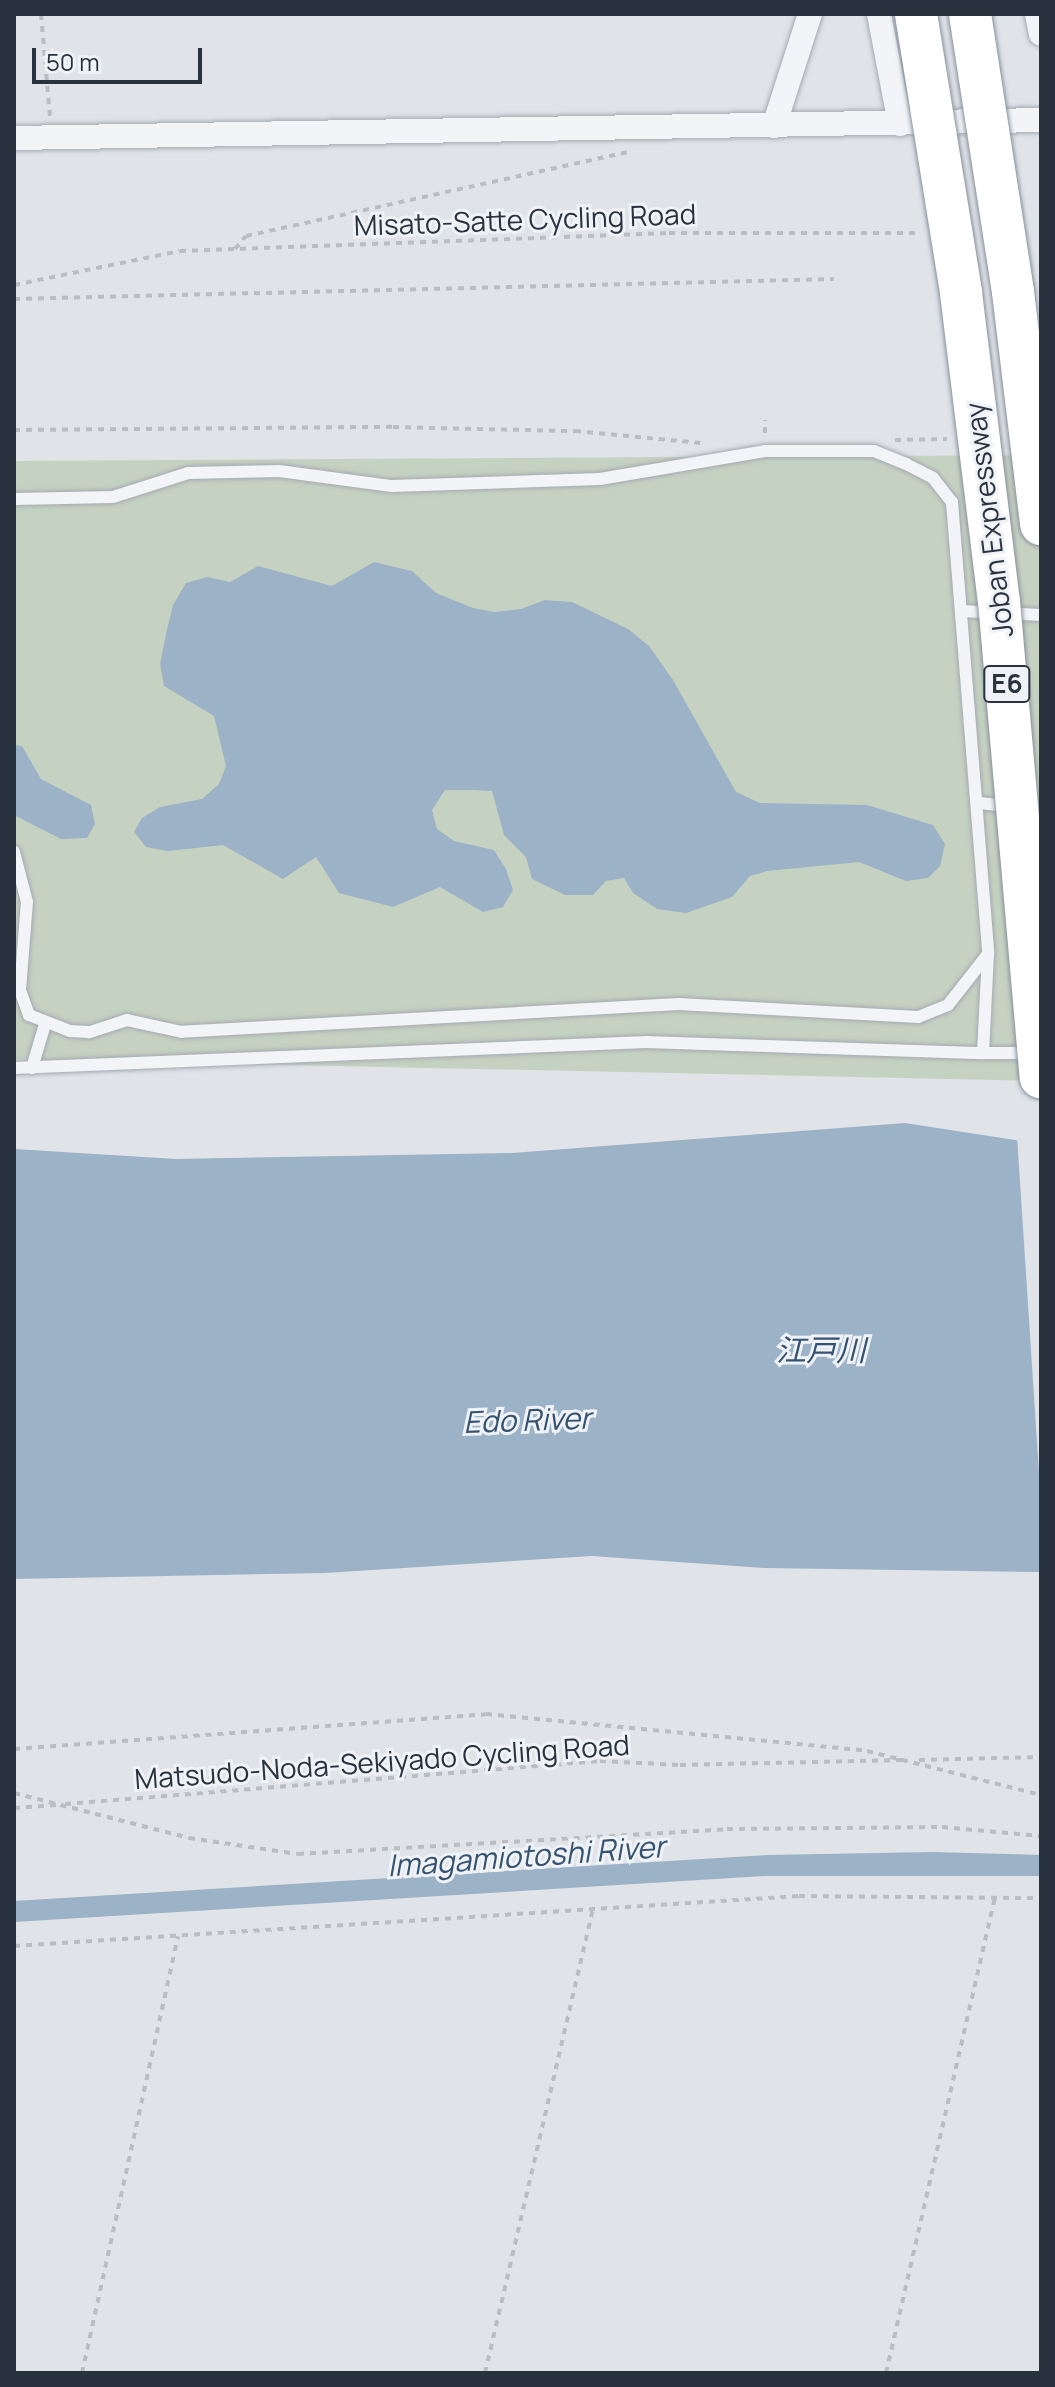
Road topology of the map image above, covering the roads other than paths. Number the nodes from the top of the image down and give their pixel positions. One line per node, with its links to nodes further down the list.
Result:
1 (810, 14): 9 (street)
2 (879, 14): 8 (street)
3 (916, 14): 26 (highway, Joban Expressway / E6, bridge)
4 (970, 14): 12 (highway, Joban Expressway, bridge)
5 (1037, 14): 6 (street)
6 (1041, 34)
7 (1041, 120): 8 (street)
8 (900, 124): 9 (street)
9 (774, 126): 10 (street)
10 (14, 138)
11 (14, 499): 13 (lane)
12 (1041, 524)
13 (962, 611): 14 (lane); 15 (lane)
14 (1041, 615)
15 (979, 803): 16 (lane); 19 (lane)
16 (1041, 810)
17 (14, 852): 21 (lane)
18 (1041, 909): 19 (lane)
19 (1002, 911): 20 (lane)
20 (988, 954): 21 (lane); 22 (lane)
21 (45, 1024): 25 (lane)
22 (983, 1053): 23 (lane); 25 (lane)
23 (1041, 1053)
24 (14, 1068): 25 (lane)
25 (32, 1068)
26 (1041, 1077)

